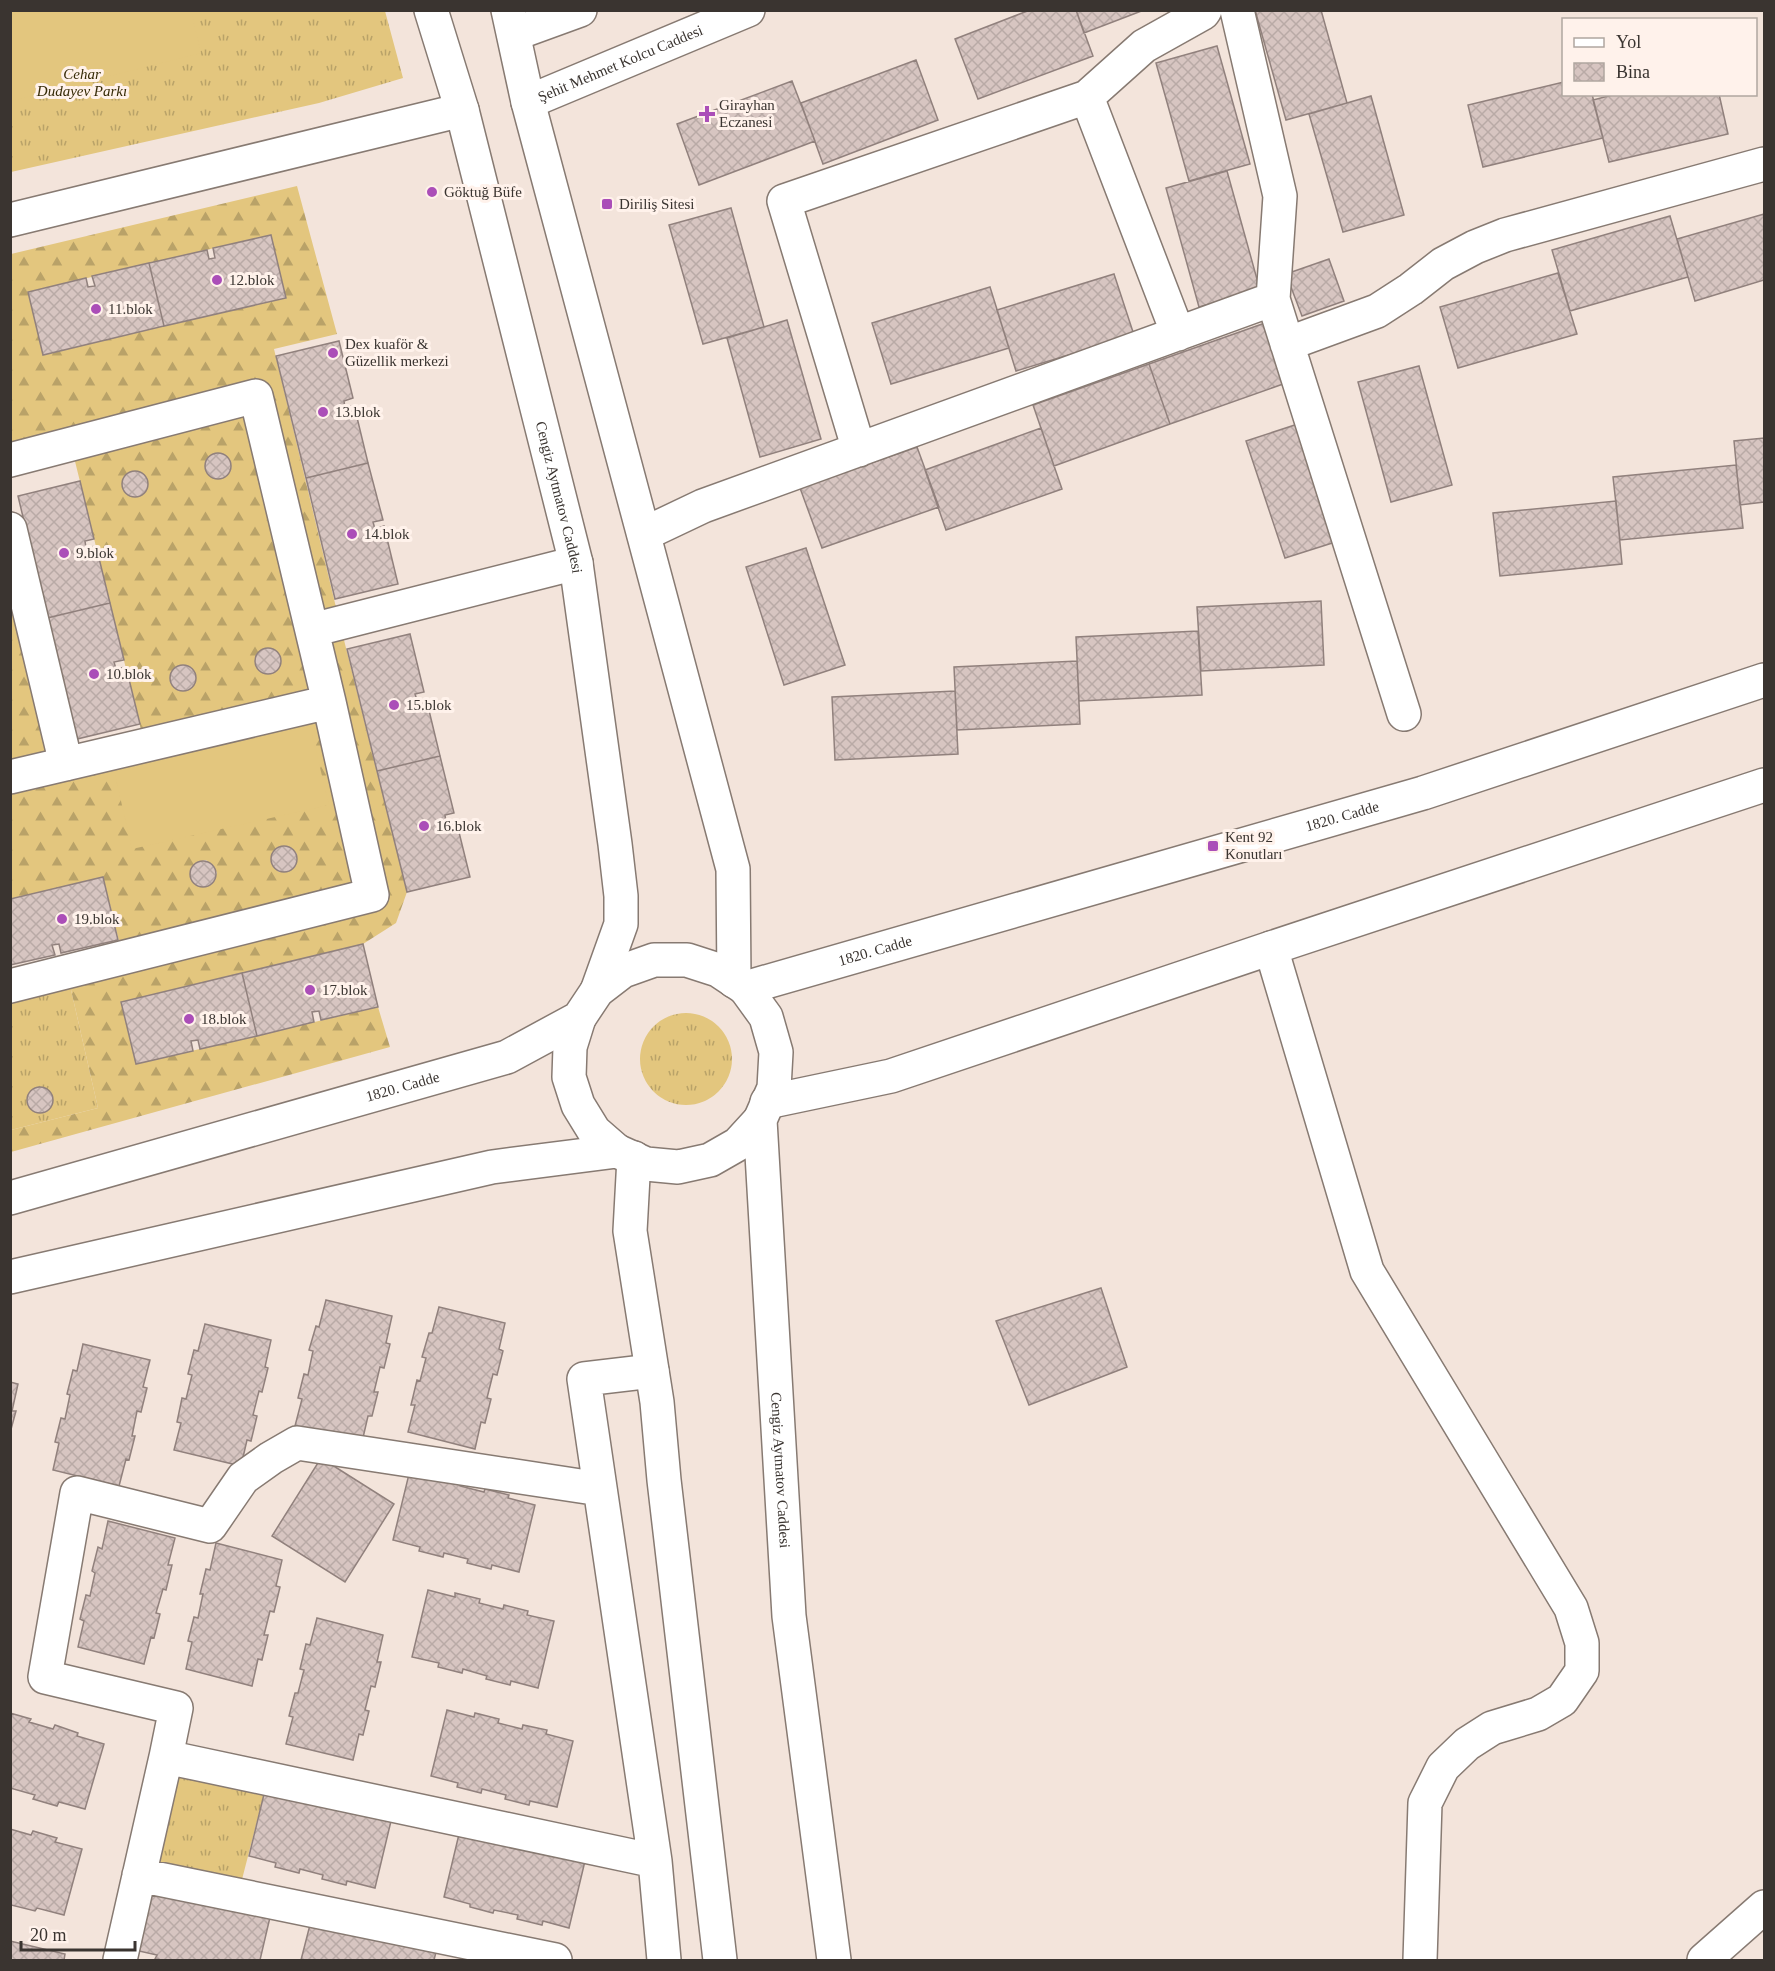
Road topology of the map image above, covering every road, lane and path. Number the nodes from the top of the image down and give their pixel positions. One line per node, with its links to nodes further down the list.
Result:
1 (431, 10): 9 (street, Cengiz Aytmatov Caddesi)
2 (580, 10): 6 (street)
3 (748, 10): 8 (street, Şehit Mehmet Kolcu Caddesi)
4 (1205, 10): 7 (street)
5 (1237, 10): 12 (street)
6 (511, 22): 8 (street)
7 (1087, 97): 13 (street); 15 (street)
8 (528, 102): 18 (street)
9 (462, 110): 11 (street); 19 (street, Cengiz Aytmatov Caddesi)
10 (1764, 164): 14 (street)
11 (10, 220)
12 (1273, 299): 13 (street); 14 (street)
13 (1178, 334): 15 (street)
14 (1287, 344): 23 (street)
15 (859, 450): 18 (street)
16 (10, 460): 20 (street)
17 (10, 529): 24 (street)
18 (644, 534): 28 (street)
19 (576, 563): 20 (street); 30 (street, Cengiz Aytmatov Caddesi)
20 (312, 630): 22 (street)
21 (1764, 680): 28 (street, 1820. Cadde)
22 (329, 702): 24 (street); 29 (street)
23 (1404, 714)
24 (66, 764): 25 (street)
25 (10, 777)
26 (1764, 785): 27 (street)
27 (1271, 948): 32 (street); 47 (street)
28 (740, 984): 30 (street, 1820. Cadde); 32 (street, Cengiz Aytmatov Caddesi)
29 (10, 986)
30 (597, 991): 31 (street, 1820. Cadde)
31 (579, 1018): 33 (street); 34 (street, 1820. Cadde)
32 (764, 1111): 33 (street); 46 (street, Cengiz Aytmatov Caddesi)
33 (625, 1154): 35 (street); 36 (street)
34 (10, 1198)
35 (10, 1277)
36 (652, 1371): 37 (street); 45 (street)
37 (600, 1489): 38 (street); 39 (street)
38 (166, 1757): 39 (street); 40 (street)
39 (654, 1860): 44 (street)
40 (139, 1875): 42 (street); 43 (street)
41 (1764, 1907): 48 (street)
42 (120, 1960)
43 (555, 1960)
44 (664, 1960)
45 (720, 1960)
46 (834, 1960)
47 (1420, 1960)
48 (1704, 1960)

